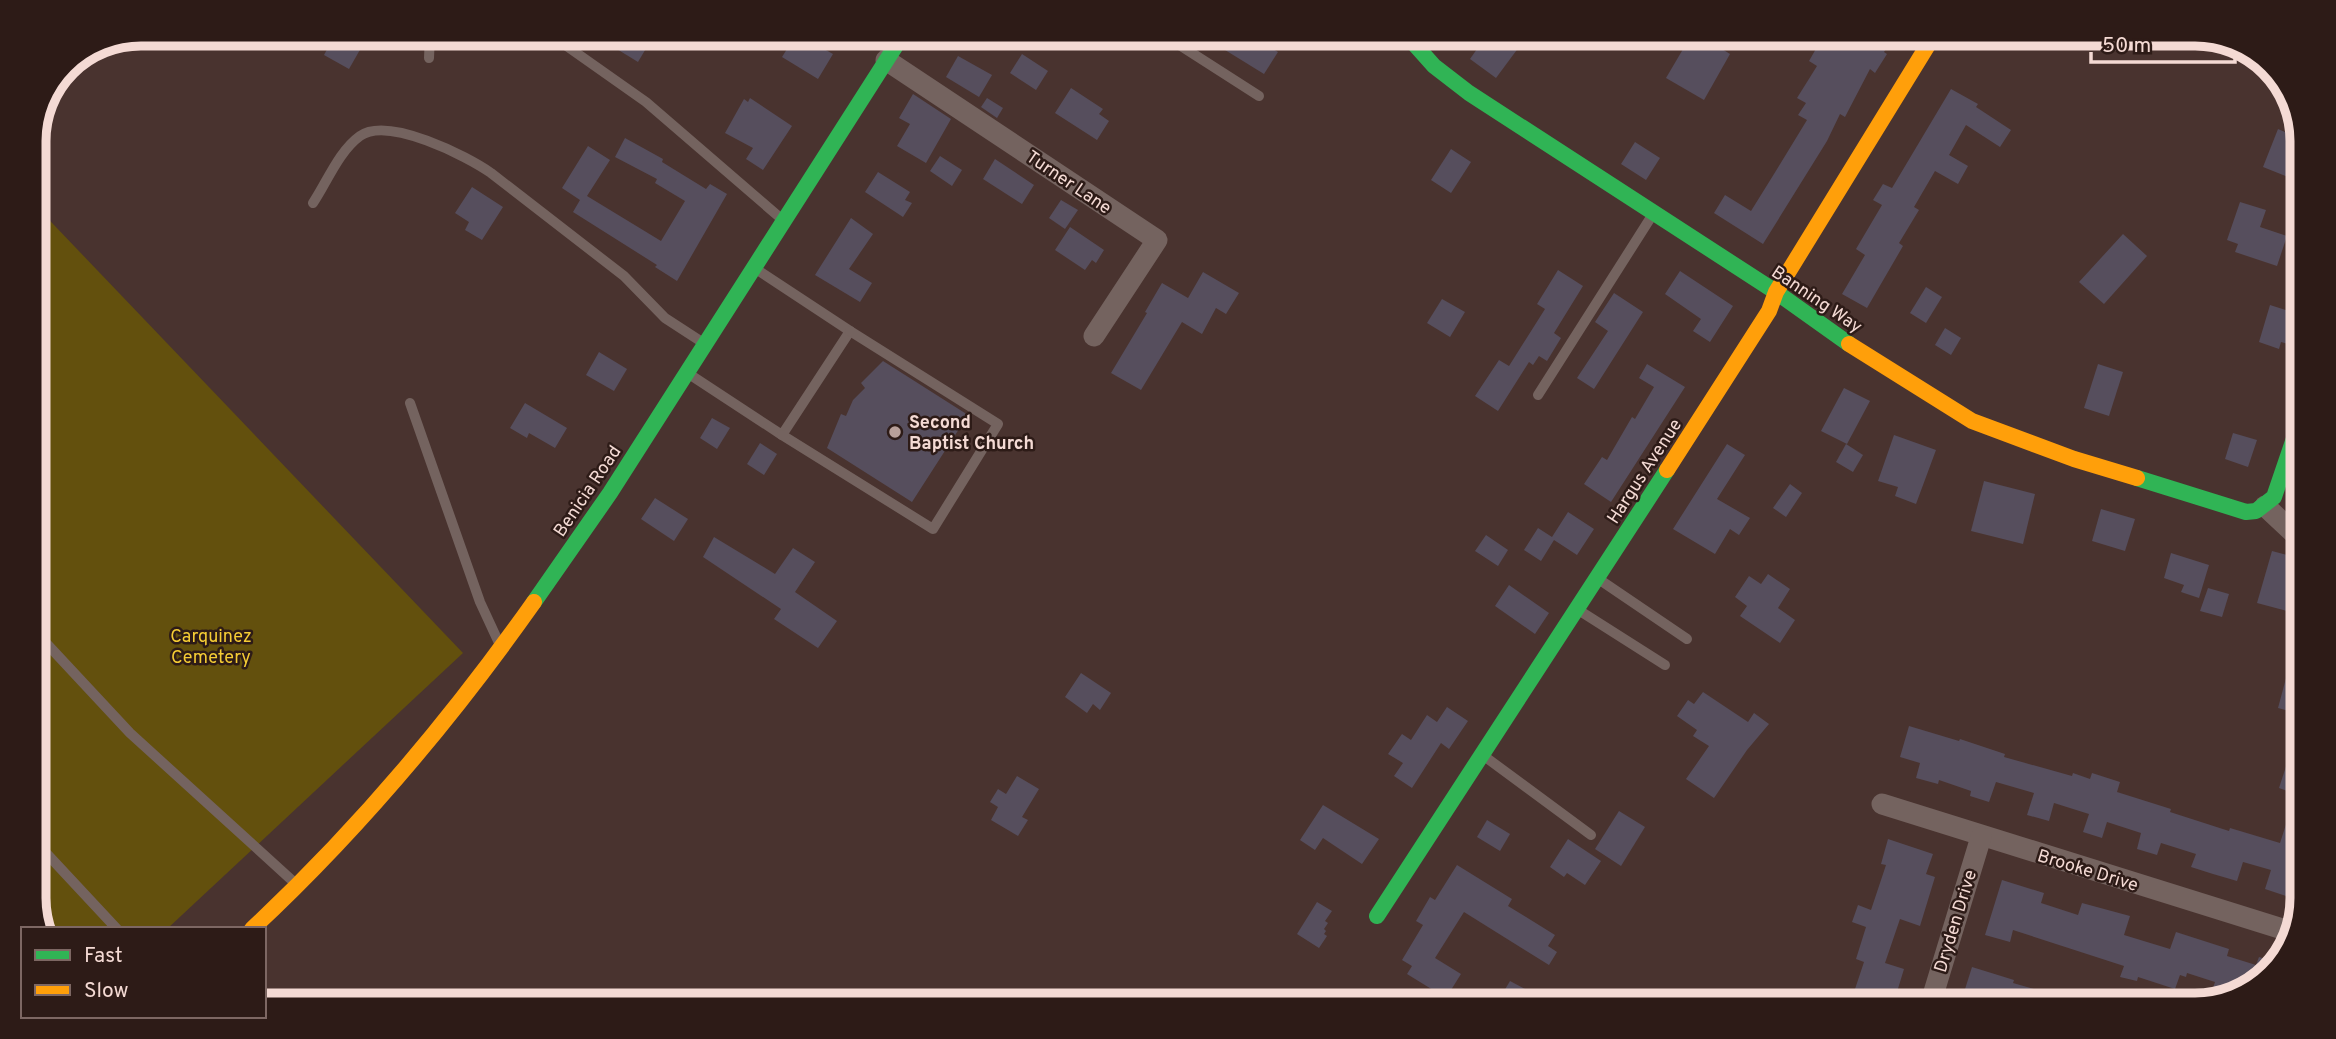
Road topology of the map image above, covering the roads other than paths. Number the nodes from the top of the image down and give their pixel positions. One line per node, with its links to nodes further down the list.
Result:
1 (430, 46): 7 (lane)
2 (567, 46): 12 (lane)
3 (895, 46): 8 (street, Benicia Road)
4 (1181, 46): 9 (lane)
5 (1415, 46): 11 (street, Banning Way)
6 (1927, 46): 14 (street, Hargus Avenue)
7 (429, 58)
8 (886, 60): 12 (street, Benicia Road); 16 (street, Turner Lane)
9 (1259, 96)
10 (313, 203): 17 (lane)
11 (1653, 214): 14 (street, Banning Way); 19 (lane)
12 (784, 221): 13 (street, Benicia Road)
13 (754, 268): 15 (lane); 17 (street, Benicia Road)
14 (1776, 292): 23 (street, Banning Way); 25 (street, Hargus Avenue)
15 (850, 331): 21 (lane); 21 (lane)
16 (1094, 335)
17 (705, 344): 18 (street, Benicia Road)
18 (687, 372): 21 (lane); 29 (street, Benicia Road)
19 (1538, 395)
20 (410, 403): 29 (lane)
21 (782, 435)
22 (2290, 451): 23 (street)
23 (2255, 509): 24 (street)
24 (2290, 532)
25 (1598, 578): 26 (street, Hargus Avenue); 27 (lane)
26 (1578, 610): 30 (lane); 31 (street, Hargus Avenue)
27 (1687, 639)
28 (46, 643): 36 (lane)
29 (501, 648): 36 (street, Benicia Road)
30 (1665, 665)
31 (1482, 755): 33 (lane); 37 (street, Hargus Avenue)
32 (1882, 804): 34 (street, Brooke Drive)
33 (1591, 835)
34 (1981, 836): 40 (street, Brooke Drive); 41 (street, Dryden Drive)
35 (46, 855): 38 (lane)
36 (298, 886): 39 (street, Benicia Road)
37 (1377, 916)
38 (115, 927)
39 (254, 927)
40 (2285, 930)
41 (1934, 993)

